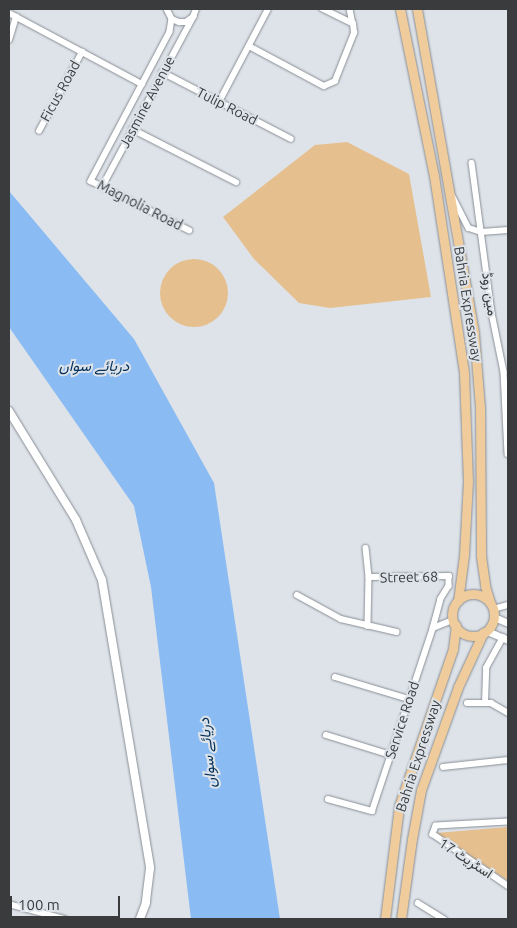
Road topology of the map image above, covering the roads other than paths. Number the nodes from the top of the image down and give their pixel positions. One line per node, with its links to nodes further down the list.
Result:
1 (167, 9): 11 (street)
2 (196, 9): 10 (street, Jasmine Avenue)
3 (268, 9): 14 (street)
4 (322, 9): 12 (street)
5 (350, 9): 12 (street)
6 (400, 9): 37 (main road, Bahria Expressway)
7 (417, 9): 26 (main road, Bahria Expressway)
8 (9, 13): 9 (street, Ficus Road)
9 (16, 17): 13 (street); 15 (street, Ficus Road)
10 (193, 18): 11 (street); 16 (street, Jasmine Avenue)
11 (172, 19): 17 (street, Jasmine Avenue)
12 (353, 24): 14 (street)
13 (9, 40)
14 (248, 46): 18 (street)
15 (82, 52): 17 (street, Ficus Road); 20 (street, Ficus Road)
16 (162, 72): 18 (street, Tulip Road); 19 (street, Jasmine Avenue)
17 (142, 84): 23 (street, Jasmine Avenue)
18 (219, 102): 21 (street, Tulip Road)
19 (132, 129): 24 (street); 25 (street, Jasmine Avenue)
20 (38, 130)
21 (291, 139)
22 (472, 163): 29 (street, مین روڈ)
23 (92, 181): 25 (street, Magnolia Road)
24 (236, 182)
25 (102, 187): 27 (street, Magnolia Road)
26 (449, 187): 29 (street); 39 (main road, Bahria Expressway)
27 (189, 230)
28 (508, 230): 29 (street)
29 (481, 232): 30 (street, مین روڈ)
30 (506, 372): 32 (street, مین روڈ)
31 (9, 411): 63 (main road)
32 (508, 454)
33 (366, 548): 35 (street)
34 (449, 576): 35 (street, Street 68); 43 (street, Service Road)
35 (369, 577): 42 (street)
36 (297, 595): 42 (street)
37 (458, 601): 39 (main road); 40 (main road)
38 (508, 604): 39 (street)
39 (493, 609): 41 (street); 45 (main road)
40 (454, 623): 43 (street); 45 (main road); 64 (main road, Bahria Expressway)
41 (508, 623)
42 (368, 626): 44 (street)
43 (433, 628): 48 (street, Service Road)
44 (397, 632)
45 (485, 632): 46 (street); 65 (main road, Bahria Expressway)
46 (506, 638): 50 (street)
47 (335, 678): 48 (street)
48 (409, 699): 53 (street, Service Road)
49 (467, 703): 50 (street)
50 (485, 703): 51 (street)
51 (508, 713)
52 (326, 735): 53 (street)
53 (391, 755): 56 (street, Service Road)
54 (508, 760): 55 (street)
55 (443, 767)
56 (328, 799)
57 (508, 822): 58 (street, اسٹریٹ 17)
58 (508, 886)
59 (418, 903): 66 (street)
60 (9, 904): 61 (street)
61 (55, 918): 62 (street)
62 (65, 919)
63 (140, 919)
64 (385, 919)
65 (401, 919)
66 (444, 919)

